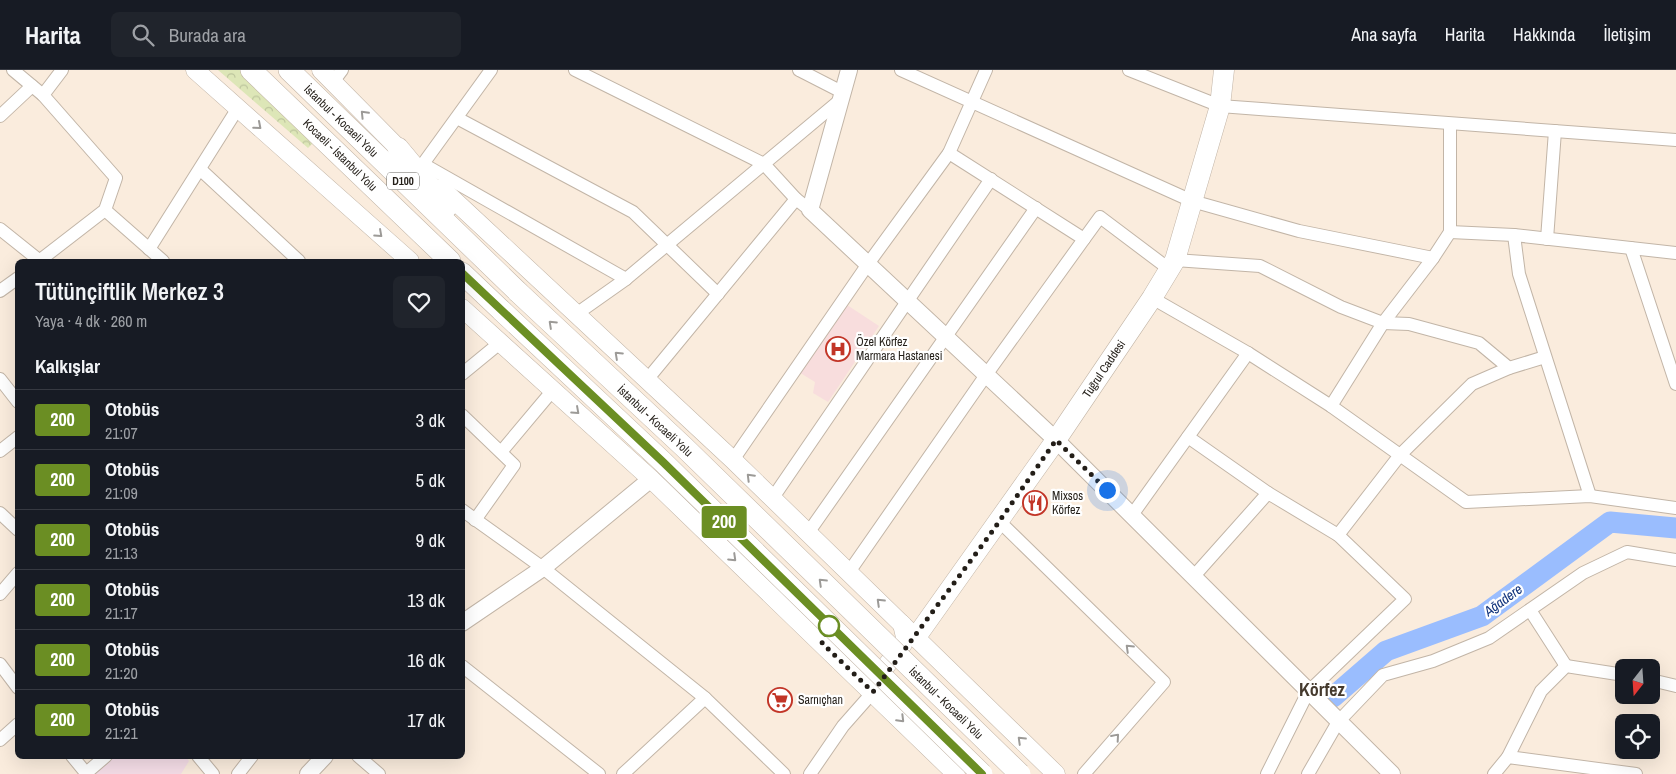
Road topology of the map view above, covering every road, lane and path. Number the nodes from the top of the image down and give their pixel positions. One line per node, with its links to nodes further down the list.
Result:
1 (13, 70): 15 (street)
2 (62, 70): 16 (street)
3 (195, 70): 20 (main road)
4 (251, 70): 52 (highway, Kocaeli - İstanbul Yolu / D100)
5 (289, 70): 59 (highway, İstanbul - Kocaeli Yolu / D100)
6 (491, 70): 22 (street)
7 (575, 70): 28 (street)
8 (798, 70): 17 (street)
9 (849, 70): 17 (street)
10 (900, 70): 18 (street)
11 (986, 70): 18 (street)
12 (1129, 70): 19 (street)
13 (1224, 70): 19 (main road, Tuğrul Caddesi)
14 (332, 74): 26 (main road, one-way to 14)
15 (32, 86): 16 (street); 21 (street)
16 (43, 94): 35 (street)
17 (840, 97): 28 (street); 36 (street)
18 (973, 102): 27 (street); 33 (street)
19 (1220, 106): 23 (street); 33 (main road, Tuğrul Caddesi)
20 (238, 108): 30 (street); 51 (main road, one-way to 51)
21 (0, 116)
22 (457, 118): 29 (street); 42 (street)
23 (1450, 124): 24 (street); 38 (street)
24 (1555, 131): 25 (street); 41 (street)
25 (1676, 140)
26 (398, 148): 29 (main road); 59 (highway)
27 (949, 153): 31 (street); 53 (street)
28 (764, 164): 32 (street); 42 (street)
29 (421, 166): 56 (street); 64 (main road)
30 (201, 170): 44 (street); 50 (street)
31 (991, 180): 34 (street); 62 (street)
32 (796, 199): 36 (street); 60 (street)
33 (1192, 201): 46 (street); 54 (main road, Tuğrul Caddesi)
34 (1036, 208): 40 (street); 66 (street)
35 (105, 210): 44 (street); 48 (street)
36 (810, 210): 53 (street)
37 (0, 230): 47 (street)
38 (1450, 232): 39 (street); 46 (street)
39 (1514, 235): 41 (street); 69 (street)
40 (1084, 239): 54 (street); 72 (street)
41 (1547, 239): 43 (street)
42 (668, 244): 56 (street); 60 (street)
43 (1631, 248): 45 (street); 75 (street)
44 (150, 249): 49 (street)
45 (1676, 253)
46 (1433, 258): 65 (street)
47 (36, 259)
48 (42, 259)
49 (161, 259)
50 (297, 259)
51 (408, 259)
52 (448, 259)
53 (868, 264): 62 (street); 86 (street)
54 (1172, 265): 61 (main road, Tuğrul Caddesi); 65 (street)
55 (465, 276): 142 (highway, bridge)
56 (626, 279): 64 (street)
57 (15, 280): 58 (street)
58 (0, 291)
59 (518, 292): 143 (highway, İstanbul - Kocaeli Yolu / D100, one-way to 59, bridge)
60 (718, 294): 74 (street)
61 (1152, 298): 68 (street); 82 (main road, Tuğrul Caddesi)
62 (908, 302): 66 (street); 90 (street)
63 (465, 311): 67 (main road)
64 (575, 315): 74 (main road, one-way to 64)
65 (1384, 323): 70 (street); 78 (street)
66 (946, 338): 72 (street); 98 (street)
67 (501, 342): 71 (street); 76 (main road)
68 (1248, 353): 78 (street); 80 (street)
69 (1545, 357): 70 (street); 89 (street)
70 (1509, 368): 85 (street)
71 (465, 372)
72 (986, 375): 82 (street); 102 (street)
73 (0, 379): 77 (street)
74 (646, 381): 86 (main road)
75 (1676, 384)
76 (553, 390): 84 (street); 87 (main road, one-way to 87)
77 (15, 398)
78 (1331, 406): 85 (street)
79 (465, 418): 84 (street)
80 (1188, 437): 88 (street); 94 (street)
81 (15, 439): 83 (street)
82 (1056, 440): 94 (street); 96 (main road, Tuğrul Caddesi)
83 (0, 451)
84 (502, 452): 95 (street)
85 (1400, 455): 89 (street); 99 (street)
86 (733, 460): 90 (main road, one-way to 86)
87 (651, 480): 101 (street); 113 (main road, one-way to 113)
88 (1268, 493): 99 (street); 104 (street)
89 (1590, 496): 91 (street)
90 (772, 499): 98 (main road)
91 (1676, 508)
92 (465, 512): 95 (street)
93 (0, 513): 97 (street)
94 (1132, 515): 104 (street)
95 (475, 520): 101 (street)
96 (1000, 522): 108 (main road, Tuğrul Caddesi); 145 (street, one-way to 96)
97 (15, 527)
98 (808, 533): 102 (main road)
99 (1338, 535): 118 (street)
100 (1676, 560): 106 (street)
101 (543, 568): 107 (street); 119 (street)
102 (849, 572): 108 (main road, one-way to 102)
103 (15, 576): 105 (street)
104 (1194, 576): 118 (street)
105 (0, 594)
106 (1530, 610): 110 (street); 120 (street)
107 (465, 621)
108 (909, 631): 113 (main road); 117 (main road); 144 (main road, one-way to 108)
109 (0, 664): 115 (street)
110 (1566, 666): 112 (street); 123 (street)
111 (465, 668): 137 (street)
112 (1615, 674)
113 (859, 679): 117 (main road)
114 (1660, 682): 116 (street)
115 (15, 684)
116 (1676, 686)
117 (873, 692): 140 (street); 141 (main road, one-way to 141)
118 (1308, 692): 120 (street); 146 (street)
119 (705, 698): 138 (street); 139 (street)
120 (1338, 722): 147 (street); 148 (street)
121 (15, 727): 122 (street)
122 (0, 740)
123 (1508, 757): 130 (street); 149 (street)
124 (74, 759): 132 (street)
125 (102, 759): 132 (street)
126 (200, 759): 133 (street)
127 (250, 759): 134 (street)
128 (322, 759): 135 (street)
129 (362, 759): 136 (street)
130 (1574, 770): 131 (street)
131 (1592, 772): 150 (street)
132 (85, 773)
133 (213, 774)
134 (238, 774)
135 (308, 774)
136 (379, 774)
137 (598, 774)
138 (623, 774)
139 (784, 774)
140 (810, 774)
141 (956, 774)
142 (982, 774)
143 (1020, 774)
144 (1056, 774)
145 (1084, 774)
146 (1267, 774)
147 (1308, 774)
148 (1392, 774)
149 (1494, 774)
150 (1636, 774)

